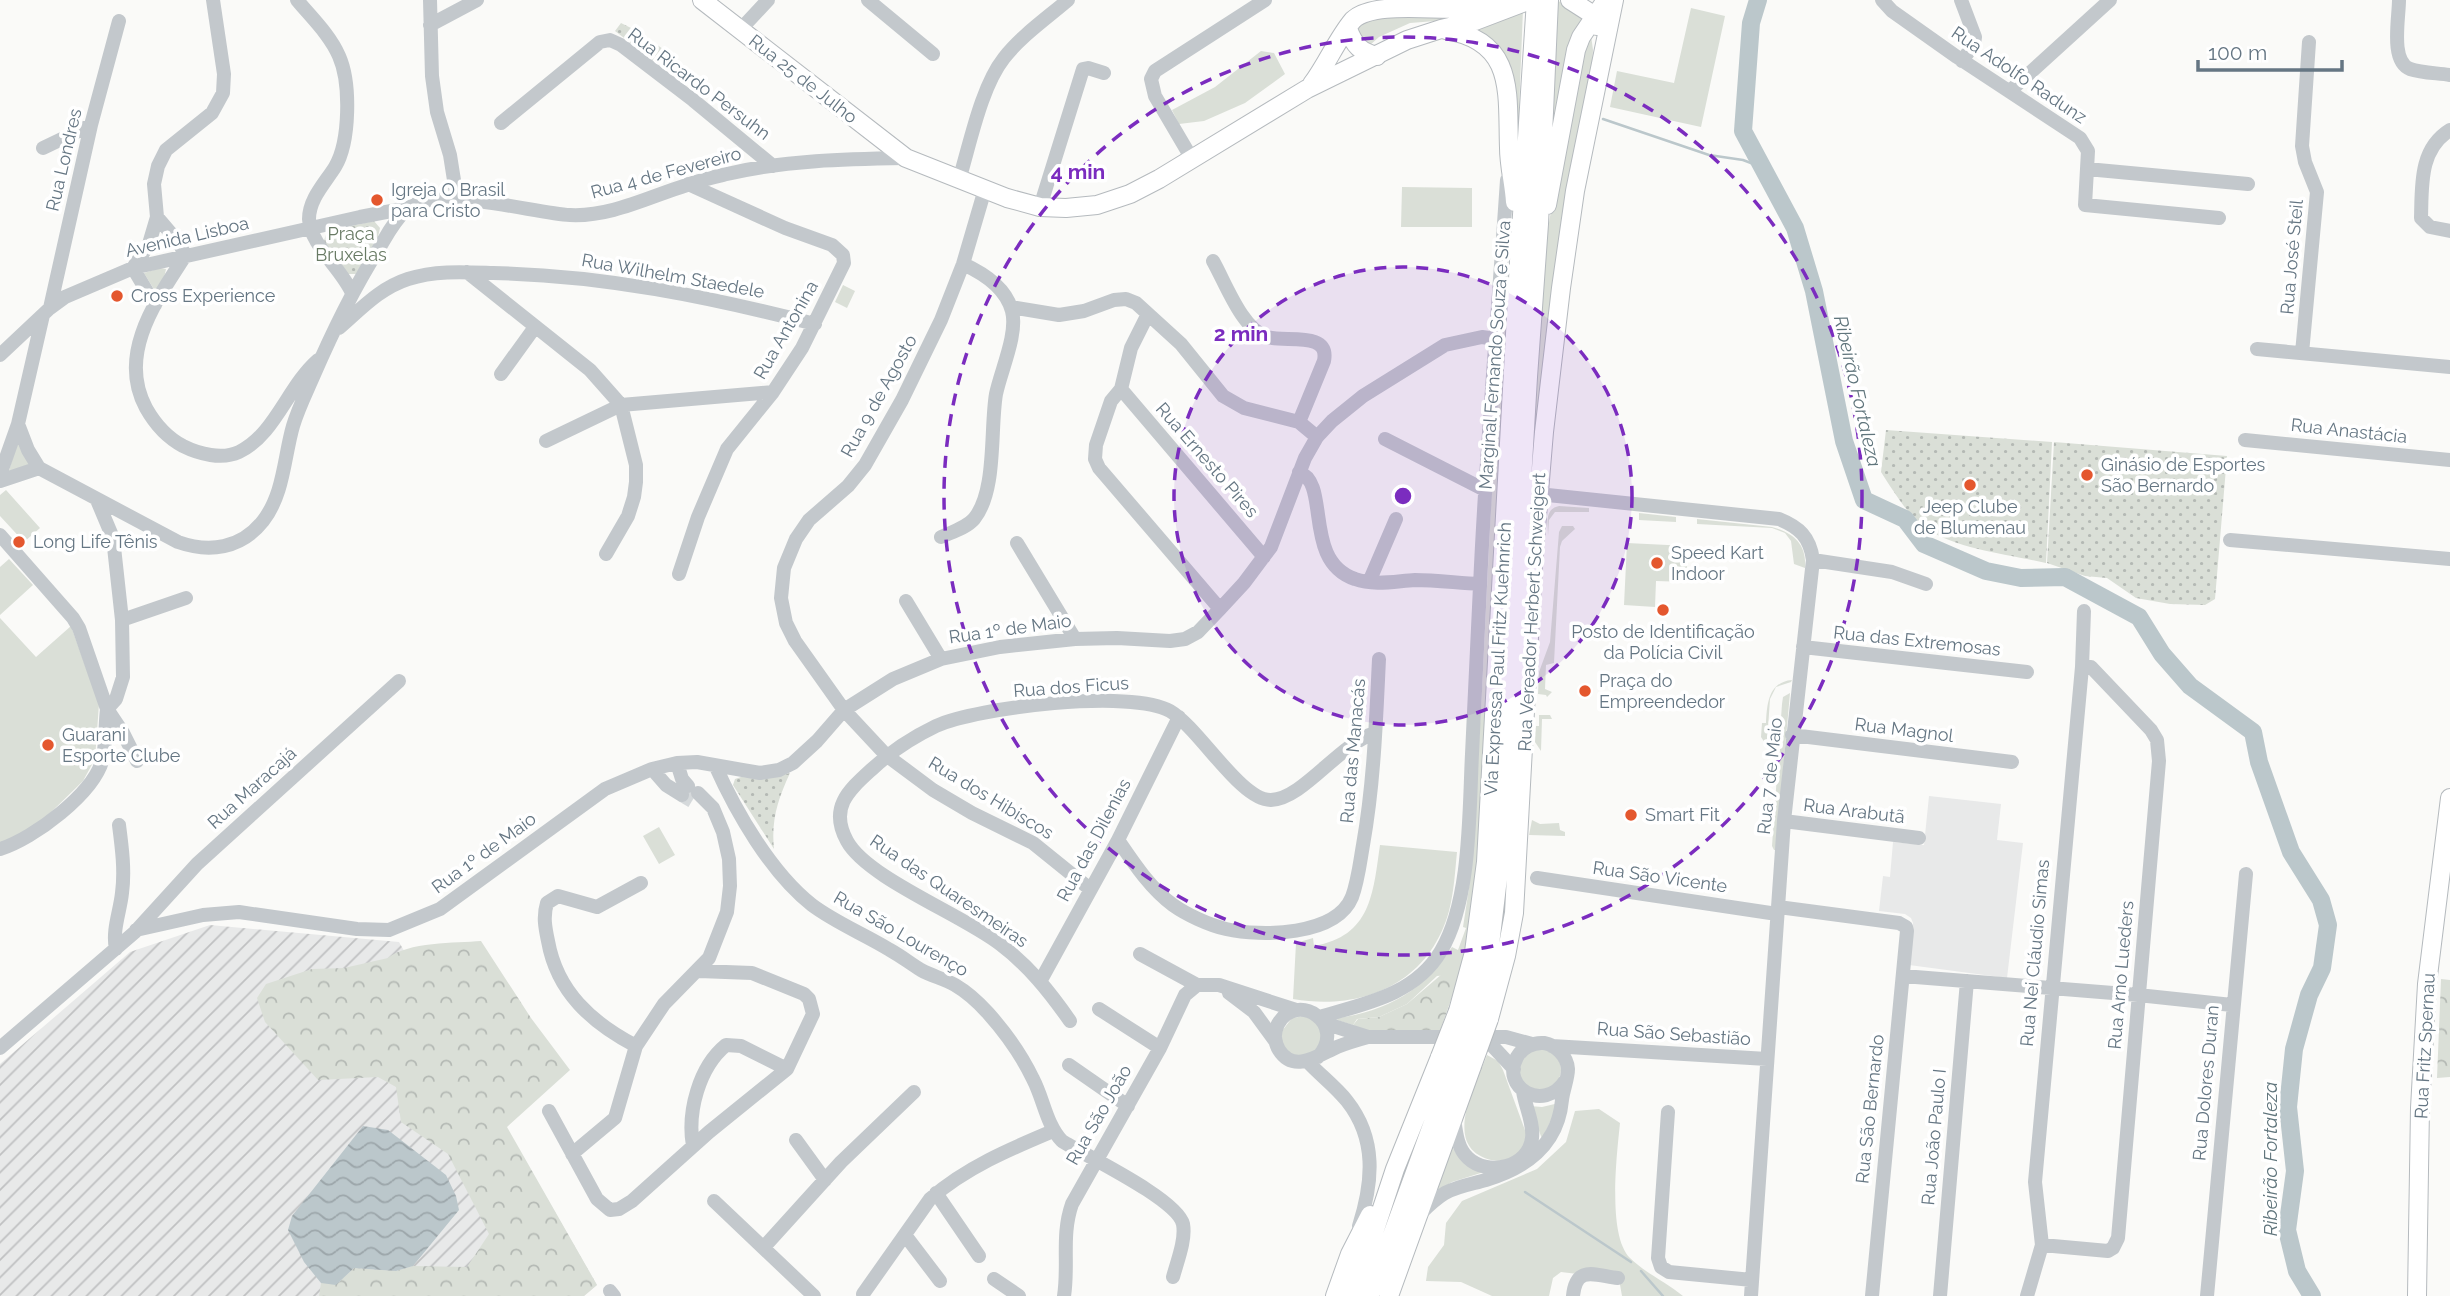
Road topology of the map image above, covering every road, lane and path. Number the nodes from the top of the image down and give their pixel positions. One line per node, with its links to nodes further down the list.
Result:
1 (213, 0): 54 (street)
2 (297, 0): 57 (street)
3 (430, 0): 24 (street)
4 (477, 0): 24 (street)
5 (702, 0): 27 (main road, Rua 25 de Julho)
6 (768, 0): 27 (street)
7 (868, 0): 30 (street)
8 (1068, 0): 47 (street)
9 (1265, 0): 44 (street)
10 (1496, 0): 21 (main road)
11 (1530, 0): 26 (main road, Rua 25 de Julho)
12 (1536, 0): 28 (main road, Via Expressa Paul Fritz Kuehnrich)
13 (1549, 0): 28 (main road, Via Expressa Paul Fritz Kuehnrich)
14 (1570, 0): 22 (main road)
15 (1606, 0): 22 (main road)
16 (1614, 0): 32 (main road, Rua Vereador Herbert Schweigert)
17 (1882, 0): 33 (street, Rua Adolfo Radunz)
18 (1961, 0): 33 (street)
19 (2110, 0): 37 (street)
20 (2399, 0): 35 (street)
21 (1394, 2): 25 (main road)
22 (1595, 16): 32 (main road); 56 (main road)
23 (119, 21): 39 (street, Rua Londres)
24 (430, 25): 51 (street)
25 (1348, 29): 31 (main road); 36 (main road)
26 (1441, 29): 31 (main road, Rua 25 de Julho); 42 (main road, Marginal Fernando Souza e Silva)
27 (740, 30): 43 (main road, Rua 25 de Julho)
28 (1541, 35): 56 (main road, Via Expressa Paul Fritz Kuehnrich); 61 (main road, Via Expressa Paul Fritz Kuehnrich)
29 (2309, 42): 76 (street, Rua José Steil)
30 (933, 54)
31 (1377, 56): 36 (main road, Rua 25 de Julho)
32 (1602, 57): 97 (main road, Rua Vereador Herbert Schweigert)
33 (1962, 61): 37 (street, Rua Adolfo Radunz)
34 (1104, 73): 52 (street)
35 (2450, 75)
36 (1307, 89): 44 (main road, Rua 25 de Julho)
37 (2010, 91): 46 (street, Rua Adolfo Radunz)
38 (501, 123): 45 (street, Rua Ricardo Persuhn)
39 (92, 125): 41 (street); 68 (street, Rua Londres)
40 (2450, 130): 58 (street)
41 (43, 148)
42 (1509, 150): 61 (main road); 74 (street, Marginal Fernando Souza e Silva)
43 (906, 158): 45 (street, Rua 4 de Fevereiro); 47 (main road, Rua 25 de Julho)
44 (1192, 159): 52 (main road, Rua 25 de Julho)
45 (773, 166): 48 (street, Rua 4 de Fevereiro)
46 (2087, 169): 49 (street); 55 (street, Rua Adolfo Radunz)
47 (960, 180): 50 (main road, Rua 25 de Julho)
48 (688, 184): 51 (street, Rua 4 de Fevereiro); 70 (street, Rua Antonina)
49 (2248, 184)
50 (985, 189): 52 (main road, Rua 25 de Julho); 62 (street, Rua 9 de Agosto)
51 (457, 199): 53 (street, Rua 4 de Fevereiro)
52 (1040, 207)
53 (407, 208): 57 (street, Avenida Lisboa); 65 (street)
54 (157, 217): 59 (street); 63 (street)
55 (2219, 218)
56 (1539, 224): 163 (main road, Via Expressa Paul Fritz Kuehnrich)
57 (310, 228): 59 (street, Avenida Lisboa); 65 (street)
58 (2450, 231)
59 (185, 256): 63 (street, Avenida Lisboa); 66 (street)
60 (1213, 261): 85 (street)
61 (1519, 261): 163 (main road, Via Expressa Paul Fritz Kuehnrich)
62 (963, 264): 67 (street); 125 (street, Rua 9 de Agosto)
63 (133, 268): 66 (street); 68 (street, Avenida Lisboa)
64 (467, 272): 70 (street, Rua Wilhelm Staedele); 71 (street); 72 (street, Rua Wilhelm Staedele)
65 (352, 293): 72 (street)
66 (155, 305): 78 (street)
67 (1011, 307): 69 (street); 101 (street)
68 (47, 311): 73 (street, Avenida Lisboa); 79 (street, Rua Londres)
69 (1148, 314): 82 (street); 85 (street)
70 (815, 324): 83 (street, Rua Antonina)
71 (535, 327): 81 (street); 84 (street)
72 (332, 333): 78 (street)
73 (17, 339): 77 (street, Avenida Lisboa); 79 (street)
74 (1496, 339): 87 (street, Rua 1º de Maio); 96 (street, Marginal Fernando Souza e Silva)
75 (2257, 349): 76 (street)
76 (2302, 353): 80 (street)
77 (0, 355)
78 (323, 355): 98 (street)
79 (32, 362): 86 (street, Rua Londres)
80 (2450, 367)
81 (501, 374)
82 (1121, 389): 105 (street, Rua Ernesto Pires); 114 (street)
83 (773, 392): 84 (street); 108 (street, Rua Antonina)
84 (621, 405): 90 (street); 104 (street)
85 (1299, 422): 87 (street)
86 (18, 424): 92 (street); 94 (street, Rua Londres)
87 (1317, 437): 93 (street, Rua 1º de Maio)
88 (1385, 439): 96 (street)
89 (2245, 440): 91 (street, Rua Anastácia)
90 (546, 441)
91 (2450, 460)
92 (39, 468): 95 (street); 98 (street)
93 (1299, 472): 105 (street, Rua 1º de Maio); 109 (street)
94 (0, 475)
95 (0, 481)
96 (1485, 490): 110 (street, Marginal Fernando Souza e Silva)
97 (1538, 494): 106 (street); 163 (main road, Rua Vereador Herbert Schweigert)
98 (97, 500): 116 (street)
99 (1396, 519): 109 (street)
100 (0, 535): 124 (street)
101 (941, 537)
102 (2230, 540): 107 (street)
103 (1017, 543): 117 (street)
104 (607, 554)
105 (1264, 557): 114 (street, Rua 1º de Maio)
106 (1813, 559): 111 (street); 118 (street, Rua 7 de Maio)
107 (2450, 559)
108 (679, 574)
109 (1369, 582): 110 (street)
110 (1480, 584): 164 (street, Marginal Fernando Souza e Silva)
111 (1926, 584)
112 (186, 598): 116 (street)
113 (906, 601): 119 (street)
114 (1220, 609): 117 (street, Rua 1º de Maio)
115 (2084, 611): 121 (street, Rua Nei Cláudio Simas)
116 (122, 620): 124 (street)
117 (1075, 639): 119 (street, Rua 1º de Maio)
118 (1803, 648): 122 (street, Rua das Extremosas); 128 (street, Rua 7 de Maio)
119 (941, 659): 125 (street, Rua 1º de Maio)
120 (1379, 659): 127 (street, Rua das Manacás)
121 (2082, 667): 158 (street, Rua Nei Cláudio Simas); 159 (street, Rua Arno Lueders)
122 (2027, 672)
123 (399, 681): 149 (street, Rua Maracajá)
124 (107, 709): 130 (street); 141 (street)
125 (844, 710): 129 (street, Rua dos Hibiscos); 133 (street, Rua 1º de Maio)
126 (1179, 717): 127 (street, Rua dos Ficus); 129 (street, Rua dos Ficus); 140 (street, Rua das Dilenias)
127 (1375, 733): 140 (street, Rua das Manacás)
128 (1792, 735): 131 (street, Rua Magnol); 137 (street, Rua 7 de Maio)
129 (887, 755): 146 (street, Rua dos Hibiscos); 154 (street, Rua das Quaresmeiras)
130 (137, 761)
131 (2012, 762)
132 (677, 763): 133 (street, Rua 1º de Maio); 134 (street, Rua 1º de Maio); 135 (street)
133 (715, 765): 189 (street, Rua São Lourenço)
134 (652, 769): 135 (street); 149 (street, Rua 1º de Maio)
135 (690, 794): 152 (street)
136 (2450, 798): 142 (main road, Rua Fritz Spernau)
137 (1784, 821): 139 (street, Rua Arabutã); 147 (street, Rua 7 de Maio)
138 (119, 825): 150 (street)
139 (1919, 838)
140 (1118, 840): 146 (street, Rua das Dilenias)
141 (0, 849)
142 (2446, 859): 222 (main road, Rua Fritz Spernau)
143 (2246, 874): 160 (street, Rua Dolores Duran)
144 (1537, 878): 147 (street, Rua São Vicente)
145 (641, 883): 170 (street)
146 (1090, 889): 154 (street, Rua das Dilenias)
147 (1778, 910): 148 (street, Rua São Vicente); 176 (street, Rua 7 de Maio)
148 (1906, 926): 153 (street, Rua São Bernardo)
149 (136, 930): 150 (street, Rua Maracajá)
150 (116, 949): 173 (street, Rua Maracajá)
151 (1140, 954): 156 (street)
152 (699, 971): 170 (street); 180 (street)
153 (1903, 976): 155 (street); 218 (street, Rua São Bernardo)
154 (1041, 980): 165 (street, Rua das Quaresmeiras)
155 (1967, 981): 158 (street); 219 (street, Rua João Paulo I)
156 (1197, 985): 157 (street); 174 (street, Rua São João)
157 (1219, 985): 162 (street); 168 (street)
158 (2051, 988): 159 (street); 200 (street, Rua Nei Cláudio Simas)
159 (2138, 995): 160 (street); 200 (street, Rua Arno Lueders)
160 (2232, 1005): 221 (street, Rua Dolores Duran)
161 (1099, 1009): 174 (street)
162 (1296, 1010): 164 (street); 168 (street)
163 (1473, 1015): 178 (main road, Via Expressa Paul Fritz Kuehnrich, bridge)
164 (1322, 1020): 166 (street); 175 (street)
165 (1070, 1021)
166 (1368, 1037): 167 (street); 175 (street)
167 (1485, 1038): 169 (street); 181 (street)
168 (1276, 1042): 175 (street)
169 (1532, 1044): 171 (street); 181 (street)
170 (636, 1046): 192 (street)
171 (1552, 1046): 172 (street, Rua São Sebastião); 177 (street)
172 (1578, 1046): 176 (street, Rua São Sebastião); 177 (street, Rua São Sebastião)
173 (0, 1048)
174 (1160, 1048): 185 (street, Rua São João)
175 (1313, 1059): 202 (street)
176 (1767, 1059): 207 (street, Rua 7 de Maio)
177 (1566, 1061): 182 (street)
178 (1456, 1062): 188 (main road); 194 (main road, Via Expressa Paul Fritz Kuehnrich); 210 (main road, Via Expressa Paul Fritz Kuehnrich)
179 (1069, 1065): 185 (street)
180 (787, 1069): 191 (street); 191 (street)
181 (1514, 1069): 183 (street)
182 (1565, 1081): 183 (street); 198 (street)
183 (1523, 1091): 188 (street)
184 (914, 1092): 195 (street)
185 (1128, 1106): 193 (street, Rua São João)
186 (549, 1111): 192 (street)
187 (1668, 1112): 207 (street)
188 (1454, 1117): 198 (main road)
189 (1053, 1131): 193 (street); 196 (street)
190 (796, 1140): 195 (street)
191 (693, 1146): 192 (street)
192 (572, 1154)
193 (1096, 1161): 204 (street); 213 (street, Rua São João)
194 (1395, 1169): 202 (main road); 215 (main road, Via Expressa Paul Fritz Kuehnrich)
195 (825, 1180): 201 (street)
196 (936, 1193): 199 (street); 203 (street)
197 (714, 1201): 201 (street)
198 (1419, 1215): 210 (main road)
199 (905, 1235): 208 (street); 209 (street)
200 (2042, 1245): 220 (street, Rua Nei Cláudio Simas)
201 (764, 1247): 211 (street)
202 (1350, 1254): 214 (main road)
203 (979, 1256)
204 (1173, 1277)
205 (1618, 1278): 216 (street)
206 (993, 1279): 212 (street)
207 (1752, 1280): 217 (street, Rua 7 de Maio)
208 (940, 1281)
209 (863, 1294)
210 (1377, 1294)
211 (814, 1296)
212 (1019, 1296)
213 (1064, 1296)
214 (1335, 1296)
215 (1353, 1296)
216 (1573, 1296)
217 (1751, 1296)
218 (1872, 1296)
219 (1940, 1296)
220 (2027, 1296)
221 (2207, 1296)
222 (2417, 1296)

